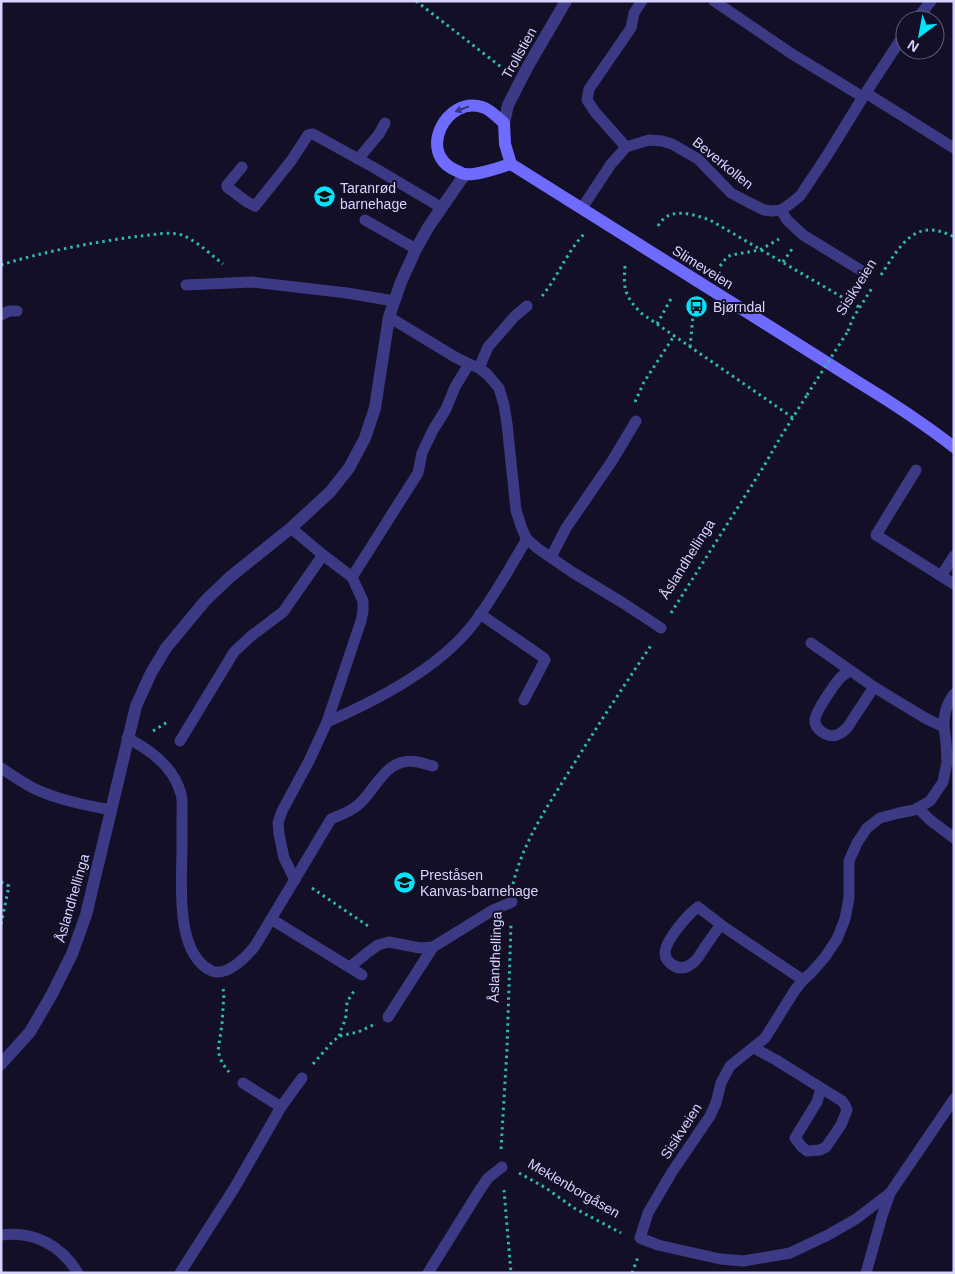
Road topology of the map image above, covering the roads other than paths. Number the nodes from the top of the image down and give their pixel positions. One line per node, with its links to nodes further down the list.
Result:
1 (566, 1): 7 (street, Trollstien)
2 (642, 1): 8 (lane)
3 (714, 1): 5 (lane)
4 (895, 48): 5 (lane)
5 (865, 95): 9 (lane); 16 (lane)
6 (385, 123): 10 (lane)
7 (504, 123): 11 (street); 13 (street, one-way to 13)
8 (626, 147): 15 (lane); 16 (lane, Beverkollen)
9 (954, 148)
10 (358, 159): 12 (lane); 14 (lane)
11 (511, 164): 13 (street); 15 (street, Slimeveien)
12 (242, 167)
13 (465, 174): 14 (street, Åslandhellinga)
14 (442, 208): 18 (street, Åslandhellinga)
15 (582, 208): 28 (street, Slimeveien)
16 (781, 210): 19 (lane)
17 (365, 220): 18 (lane)
18 (416, 249): 21 (street, Åslandhellinga)
19 (862, 271)
20 (186, 285): 21 (lane)
21 (394, 302): 25 (street, Åslandhellinga)
22 (528, 306): 26 (lane)
23 (17, 311): 24 (lane)
24 (1, 316)
25 (389, 317): 26 (lane); 30 (street, Åslandhellinga)
26 (474, 366): 31 (lane); 36 (lane)
27 (636, 421): 34 (lane)
28 (954, 447)
29 (916, 470): 35 (lane)
30 (291, 528): 32 (lane); 47 (street, Åslandhellinga)
31 (527, 539): 34 (lane); 38 (lane)
32 (324, 555): 36 (lane); 48 (lane)
33 (954, 556): 35 (lane)
34 (551, 557): 39 (lane)
35 (941, 576): 37 (lane)
36 (352, 577): 45 (lane)
37 (954, 584)
38 (480, 614): 44 (lane); 45 (lane)
39 (661, 628)
40 (811, 643): 41 (lane)
41 (850, 670): 42 (lane); 42 (lane)
42 (874, 687): 46 (lane)
43 (954, 694): 46 (lane, Sisikveien)
44 (524, 700)
45 (327, 722): 54 (lane)
46 (944, 727): 51 (lane, Sisikveien)
47 (127, 738): 52 (street, Åslandhellinga); 56 (lane)
48 (180, 741)
49 (433, 766): 54 (lane)
50 (1, 768): 52 (lane)
51 (918, 808): 53 (lane); 61 (lane, Sisikveien)
52 (111, 810): 64 (street, Åslandhellinga)
53 (954, 838)
54 (295, 878): 56 (lane)
55 (512, 902): 58 (lane, Åslandhellinga)
56 (271, 919): 59 (lane)
57 (721, 925): 57 (lane); 61 (lane)
58 (433, 947): 59 (lane); 62 (lane)
59 (350, 967): 60 (lane)
60 (362, 975)
61 (803, 980): 63 (lane, Sisikveien)
62 (388, 1018)
63 (754, 1048): 67 (lane); 71 (lane, Sisikveien)
64 (1, 1064)
65 (302, 1078): 69 (lane)
66 (243, 1083): 69 (lane)
67 (821, 1088): 67 (lane)
68 (954, 1099): 71 (lane)
69 (281, 1107): 75 (lane)
70 (502, 1167): 76 (lane)
71 (890, 1193): 73 (lane)
72 (1, 1235): 74 (lane)
73 (867, 1267): 77 (lane)
74 (78, 1273)
75 (180, 1273)
76 (428, 1273)
77 (861, 1273)

